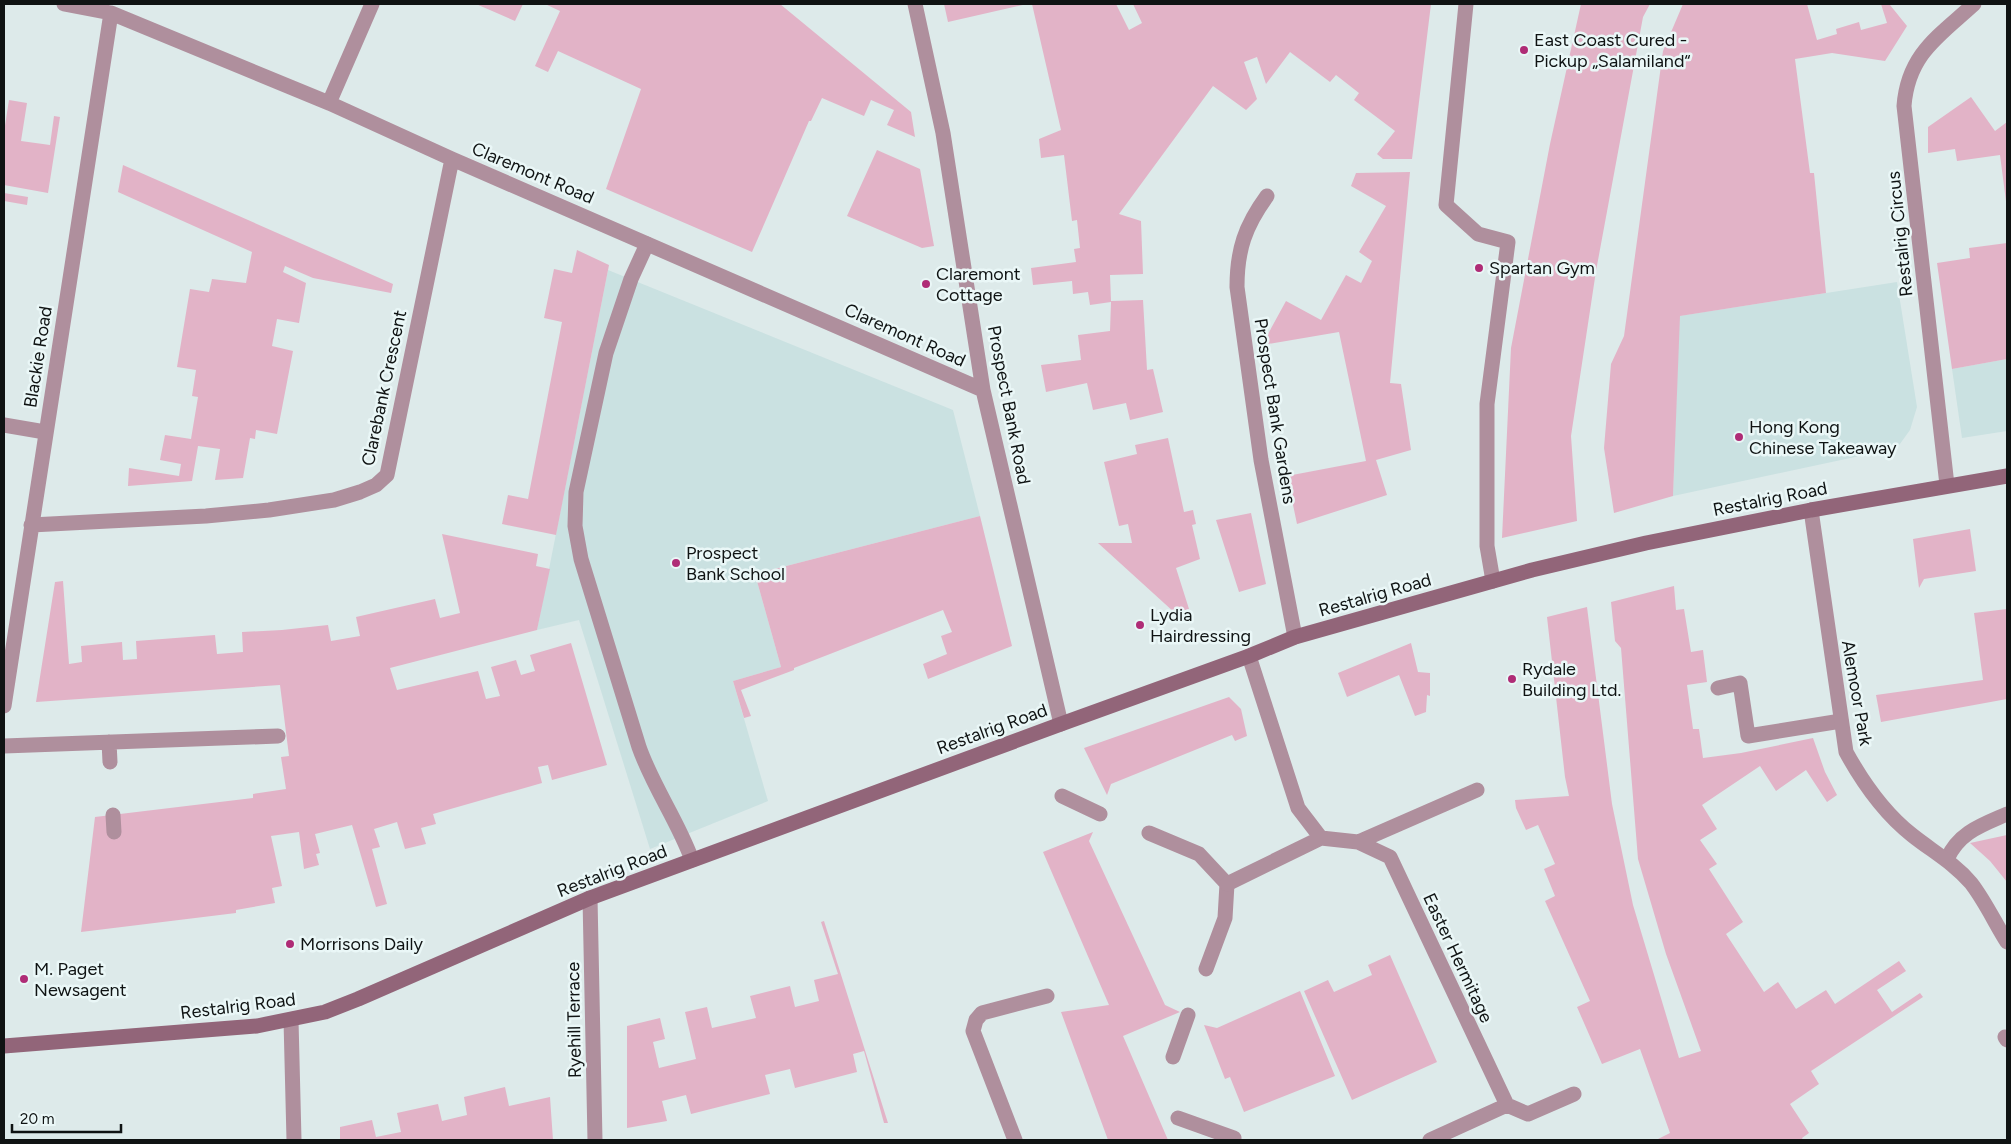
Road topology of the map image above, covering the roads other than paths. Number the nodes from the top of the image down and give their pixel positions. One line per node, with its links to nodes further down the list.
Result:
1 (64, 4): 6 (street, Claremont Road)
2 (372, 4): 7 (street)
3 (915, 4): 11 (street, Prospect Bank Road)
4 (1466, 4): 18 (street)
5 (1974, 4): 15 (street, Restalrig Circus)
6 (111, 13): 7 (street, Claremont Road); 13 (street, Blackie Road)
7 (329, 103): 8 (street, Claremont Road)
8 (452, 158): 10 (street, Claremont Road); 17 (street, Clarebank Crescent)
9 (1267, 196): 19 (street, Prospect Bank Gardens)
10 (648, 244): 11 (street, Claremont Road); 39 (street)
11 (983, 390): 24 (street, Prospect Bank Road)
12 (4, 425): 13 (street)
13 (46, 432): 17 (street, Blackie Road)
14 (2007, 476): 15 (street, Restalrig Road)
15 (1947, 485): 16 (street, Restalrig Road)
16 (1810, 510): 18 (street, Restalrig Road); 23 (street, Alemoor Park)
17 (31, 525): 22 (street, Blackie Road)
18 (1493, 581): 19 (street, Restalrig Road)
19 (1296, 637): 20 (street, Restalrig Road)
20 (1249, 656): 24 (street, Restalrig Road); 36 (street)
21 (1718, 688): 23 (street)
22 (4, 706)
23 (1840, 721): 38 (street, Alemoor Park)
24 (1061, 724): 39 (street, Restalrig Road)
25 (278, 736): 26 (street)
26 (109, 742): 27 (street); 28 (street)
27 (4, 746)
28 (110, 762)
29 (1477, 790): 37 (street, Easter Hermitage)
30 (1062, 796): 31 (street)
31 (1100, 814)
32 (2007, 814): 38 (street)
33 (113, 815): 34 (street)
34 (114, 832)
35 (1149, 833): 40 (street)
36 (1321, 838): 37 (street, Easter Hermitage); 40 (street)
37 (1358, 842): 50 (street, Easter Hermitage)
38 (1947, 859): 42 (street, Alemoor Park)
39 (692, 860): 41 (street, Restalrig Road)
40 (1227, 884): 43 (street)
41 (590, 898): 46 (street, Restalrig Road); 54 (street, Ryehill Terrace)
42 (2007, 942)
43 (1206, 969)
44 (1047, 996): 55 (street)
45 (1188, 1015): 48 (street)
46 (291, 1020): 47 (street, Restalrig Road); 53 (street)
47 (4, 1046)
48 (1173, 1057)
49 (1574, 1094): 50 (street)
50 (1507, 1105): 56 (street)
51 (1178, 1118): 52 (street)
52 (1234, 1138)
53 (294, 1140)
54 (595, 1140)
55 (1016, 1140)
56 (1430, 1140)

